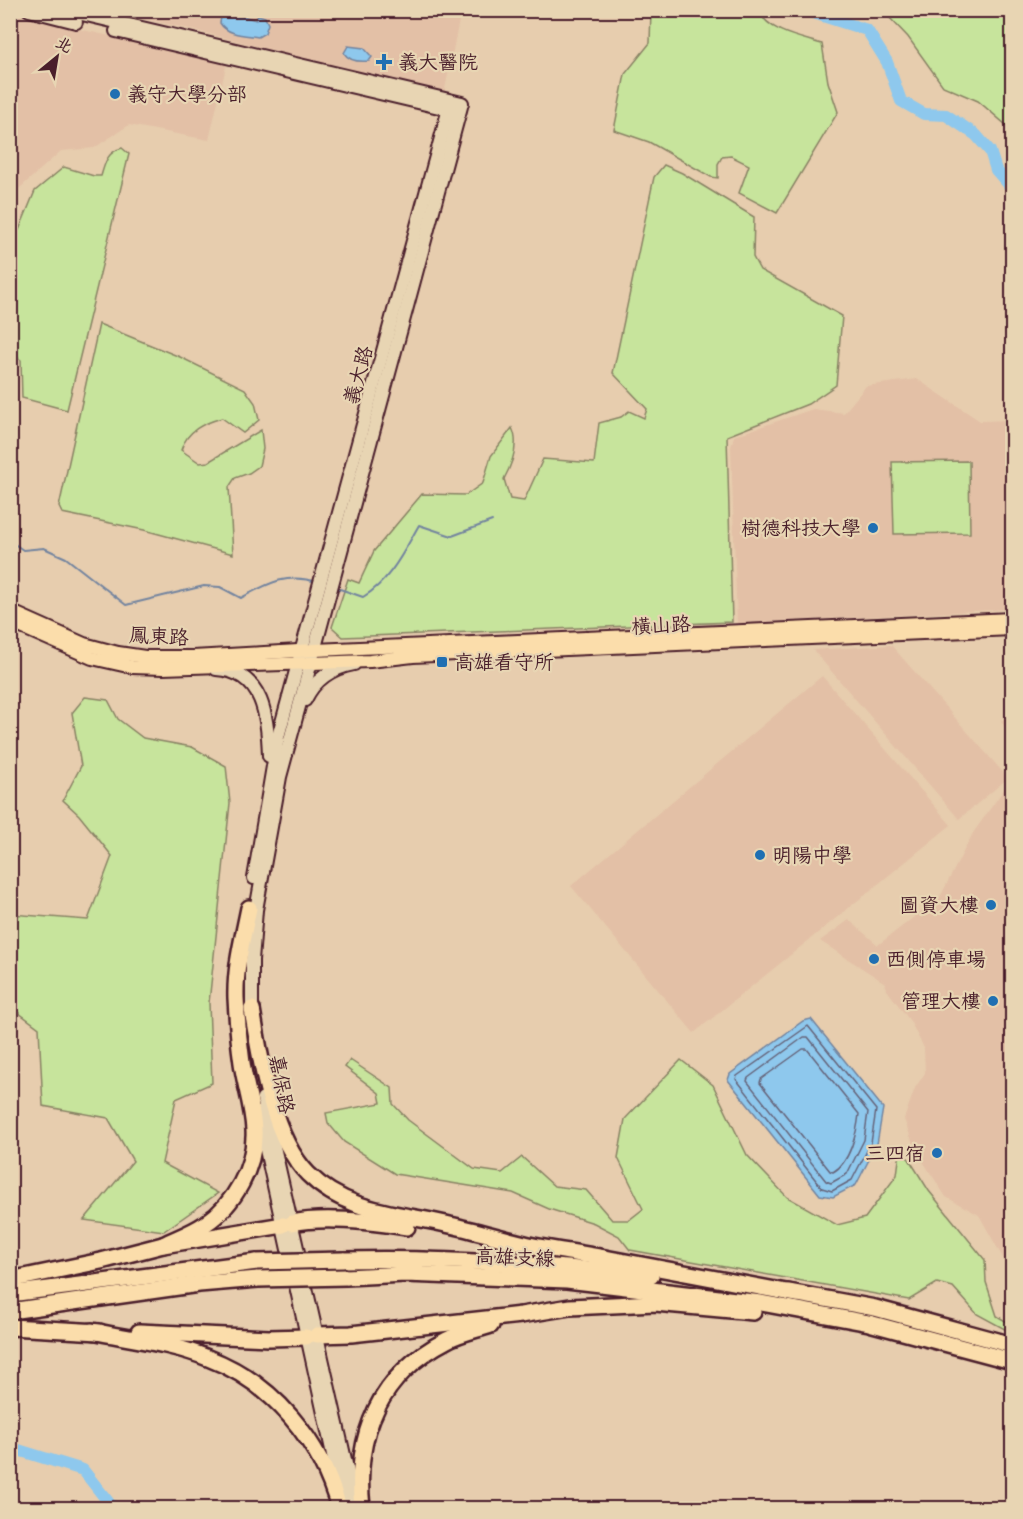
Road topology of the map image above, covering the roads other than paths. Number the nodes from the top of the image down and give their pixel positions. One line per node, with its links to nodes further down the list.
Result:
1 (29, 10): 3 (street)
2 (65, 10): 3 (street)
3 (453, 108): 9 (street, 義大路)
4 (10, 611): 7 (main road, 鳳東路)
5 (1012, 619): 9 (main road, 橫山路)
6 (10, 622): 7 (main road, 鳳東路)
7 (27, 624): 9 (main road, 鳳東路); 12 (main road, 鳳東路)
8 (1012, 629): 10 (main road, 橫山路)
9 (308, 650): 11 (street, 義大路)
10 (370, 661): 11 (main road, 橫山路); 13 (street)
11 (305, 663): 12 (main road, 鳳東路); 13 (street, 嘉保路); 14 (street, 嘉保路)
12 (197, 668): 14 (street)
13 (294, 725): 16 (street, 嘉保路)
14 (269, 779): 15 (street, 嘉保路)
15 (249, 908): 17 (street, 嘉保路); 19 (highway)
16 (252, 1009): 17 (street, 嘉保路); 18 (highway)
17 (287, 1224): 18 (highway); 19 (highway); 28 (street, 嘉保路)
18 (517, 1241): 22 (highway)
19 (164, 1245): 20 (highway)
20 (10, 1280)
21 (10, 1294): 22 (highway, 高雄支線, bridge)
22 (797, 1294): 29 (highway, 高雄支線)
23 (10, 1311): 25 (highway, 高雄支線, bridge)
24 (521, 1315): 25 (highway); 28 (highway); 34 (highway)
25 (848, 1319): 30 (highway, 高雄支線)
26 (10, 1327): 27 (highway)
27 (92, 1331): 28 (highway); 31 (highway)
28 (312, 1336): 32 (street, 嘉保路); 33 (street, 嘉保路)
29 (1012, 1345)
30 (1012, 1361)
31 (339, 1509)
32 (345, 1509)
33 (356, 1509)
34 (362, 1509)

